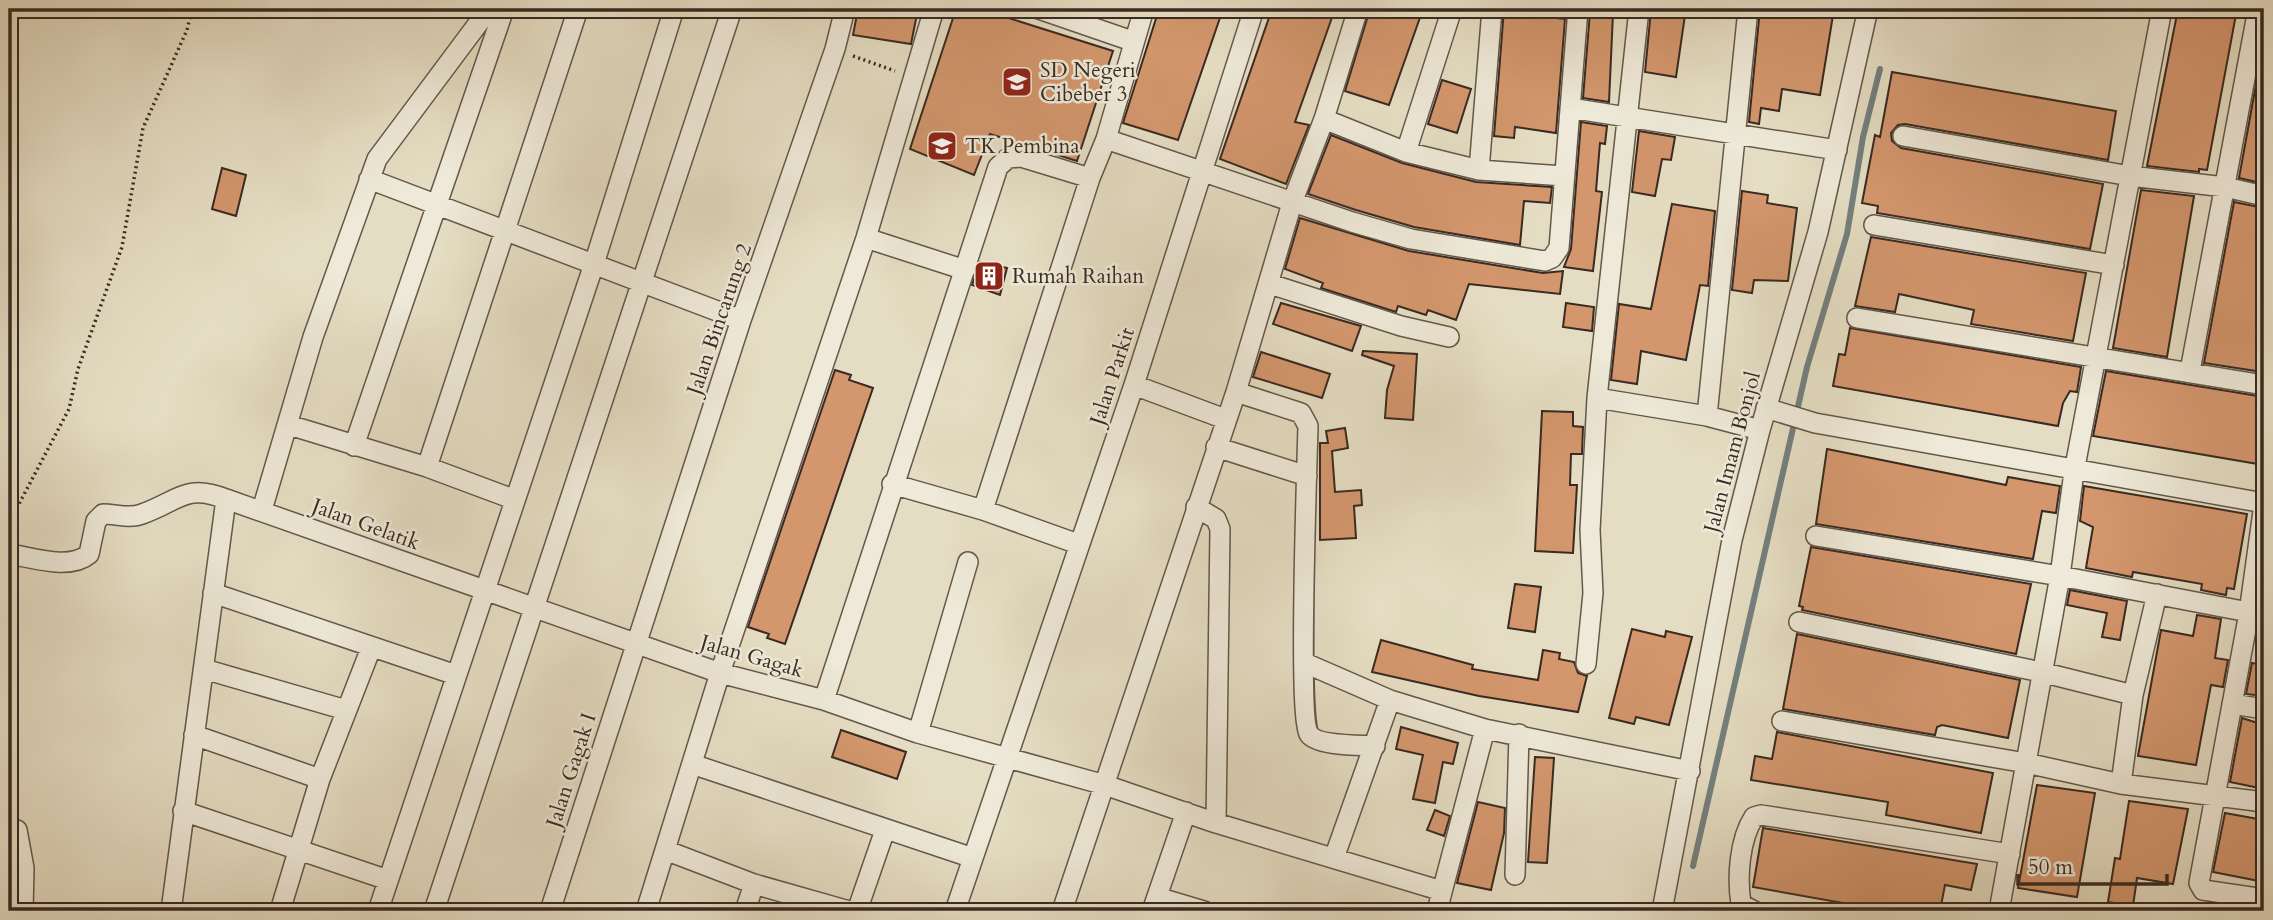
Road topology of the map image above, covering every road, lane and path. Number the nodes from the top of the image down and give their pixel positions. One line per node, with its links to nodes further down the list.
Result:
1 (192, 9): 76 (path)
2 (489, 9): 37 (street)
3 (504, 9): 41 (street)
4 (578, 9): 43 (street)
5 (674, 9): 45 (street)
6 (732, 9): 48 (street)
7 (845, 9): 22 (street, Jalan Bincarung 2)
8 (934, 9): 23 (street)
9 (1144, 9): 21 (street)
10 (1254, 9): 33 (street, Jalan Parkit)
11 (1358, 9): 26 (street)
12 (1452, 9): 31 (street)
13 (1493, 9): 32 (street)
14 (1577, 9): 24 (street)
15 (1639, 9): 25 (street)
16 (1748, 9): 27 (street)
17 (1868, 9): 30 (street, Jalan Imam Bonjol)
18 (2162, 9): 35 (street)
19 (2258, 9): 38 (street)
20 (1048, 10): 21 (street)
21 (1132, 41): 29 (street)
22 (835, 49): 23 (path); 51 (street, Jalan Bincarung 2)
23 (913, 78): 44 (street)
24 (1570, 108): 25 (street); 34 (street)
25 (1629, 116): 27 (street); 58 (street)
26 (1324, 119): 31 (street); 40 (street)
27 (1736, 135): 30 (street); 60 (street)
28 (1903, 136): 35 (street)
29 (1106, 139): 33 (street); 36 (street)
30 (1837, 150): 59 (street, Jalan Imam Bonjol)
31 (1406, 152): 32 (street)
32 (1479, 170): 34 (street)
33 (1201, 171): 40 (street); 55 (street, Jalan Parkit)
34 (1564, 176): 40 (street)
35 (2130, 176): 38 (street); 46 (street)
36 (1090, 178): 47 (street); 75 (street)
37 (369, 179): 41 (street); 62 (street)
38 (2225, 187): 39 (street); 54 (street)
39 (2264, 196)
40 (1292, 203): 49 (street)
41 (437, 207): 43 (street); 64 (street)
42 (1874, 225): 46 (street)
43 (505, 230): 45 (street); 66 (street)
44 (866, 238): 47 (street); 94 (street)
45 (594, 264): 48 (street); 70 (street)
46 (2114, 265): 53 (street)
47 (965, 270): 69 (street)
48 (640, 282): 51 (street); 85 (street)
49 (1270, 285): 52 (street); 57 (street)
50 (1857, 318): 53 (street)
51 (741, 320): 88 (street, Jalan Bincarung 2)
52 (1449, 337)
53 (2095, 359): 54 (street); 67 (street)
54 (2190, 371): 56 (street)
55 (1134, 385): 61 (street); 78 (street, Jalan Parkit)
56 (2264, 385)
57 (1236, 392): 61 (street); 68 (street)
58 (1597, 398): 60 (street); 91 (street)
59 (1766, 408): 63 (street, Jalan Imam Bonjol); 67 (street)
60 (1707, 416): 63 (street)
61 (1225, 419): 65 (street)
62 (289, 425): 64 (street); 74 (street)
63 (1760, 430): 111 (street, Jalan Imam Bonjol)
64 (354, 446): 66 (street)
65 (1216, 447): 68 (street); 73 (street)
66 (427, 467): 70 (street)
67 (2074, 472): 72 (street); 81 (street)
68 (1307, 476): 90 (street)
69 (892, 484): 75 (street); 97 (street)
70 (513, 499): 82 (street)
71 (229, 500): 74 (street, Jalan Gelatik); 79 (street, Jalan Gelatik); 83 (street)
72 (2264, 504): 86 (street)
73 (1196, 507): 114 (street); 119 (street)
74 (262, 510): 82 (street, Jalan Gelatik)
75 (983, 510): 78 (street)
76 (9, 523)
77 (1816, 536): 81 (street)
78 (1078, 544): 108 (street, Jalan Parkit)
79 (9, 554)
80 (968, 562): 104 (street)
81 (2060, 576): 84 (street); 93 (street)
82 (485, 592): 85 (street, Jalan Gagak); 95 (street)
83 (213, 593): 89 (street); 92 (street)
84 (2157, 594): 86 (street); 96 (street)
85 (536, 607): 88 (street, Jalan Gagak); 137 (street)
86 (2257, 614): 99 (street)
87 (1799, 622): 93 (street)
88 (635, 643): 94 (street, Jalan Gagak); 138 (street, Jalan Gagak I)
89 (372, 648): 95 (street); 101 (street)
90 (1304, 663): 98 (street); 107 (street)
91 (1586, 664)
92 (204, 669): 101 (street); 106 (street)
93 (2041, 672): 96 (street); 109 (street)
94 (720, 673): 97 (street, Jalan Gagak); 110 (street)
95 (456, 675): 128 (street)
96 (2133, 695): 113 (street)
97 (824, 701): 104 (street, Jalan Gagak)
98 (1390, 701): 103 (street); 107 (street)
99 (2232, 704): 100 (street); 115 (street)
100 (2264, 709)
101 (346, 710): 112 (street)
102 (1782, 721): 109 (street)
103 (1485, 729): 105 (street); 130 (street)
104 (918, 733): 108 (street, Jalan Gagak)
105 (1519, 734): 111 (street); 127 (street)
106 (194, 735): 112 (street); 117 (street)
107 (1375, 746): 126 (street)
108 (1009, 756): 114 (street, Jalan Gagak); 125 (street, Jalan Parkit)
109 (2026, 763): 113 (street); 124 (street)
110 (692, 764): 121 (street); 123 (street)
111 (1690, 771): 147 (street, Jalan Imam Bonjol)
112 (320, 779): 122 (street)
113 (2122, 784): 115 (street)
114 (1105, 785): 118 (street, Jalan Gagak); 144 (street)
115 (2214, 795): 116 (street); 131 (street)
116 (2264, 802)
117 (183, 811): 122 (street); 134 (street)
118 (1186, 812): 119 (street, Jalan Gagak); 132 (street)
119 (1216, 822): 126 (street, Jalan Gagak)
120 (17, 830): 133 (street)
121 (885, 830): 125 (street); 142 (street)
122 (300, 849): 128 (street); 135 (street)
123 (665, 850): 129 (street); 139 (street)
124 (2010, 854): 148 (street); 149 (street)
125 (972, 858): 143 (street, Jalan Parkit)
126 (1334, 858): 130 (street, Jalan Gagak)
127 (1515, 875)
128 (388, 880): 136 (street)
129 (754, 884): 140 (street); 141 (street)
130 (1442, 891): 146 (street)
131 (2264, 899)
132 (1154, 904): 145 (street)
133 (23, 911)
134 (171, 911)
135 (280, 911)
136 (377, 911)
137 (434, 911)
138 (550, 911)
139 (646, 911)
140 (745, 911)
141 (849, 911)
142 (857, 911)
143 (955, 911)
144 (1062, 911)
145 (1204, 911)
146 (1437, 911)
147 (1662, 911)
148 (1754, 911)
149 (1999, 911)

